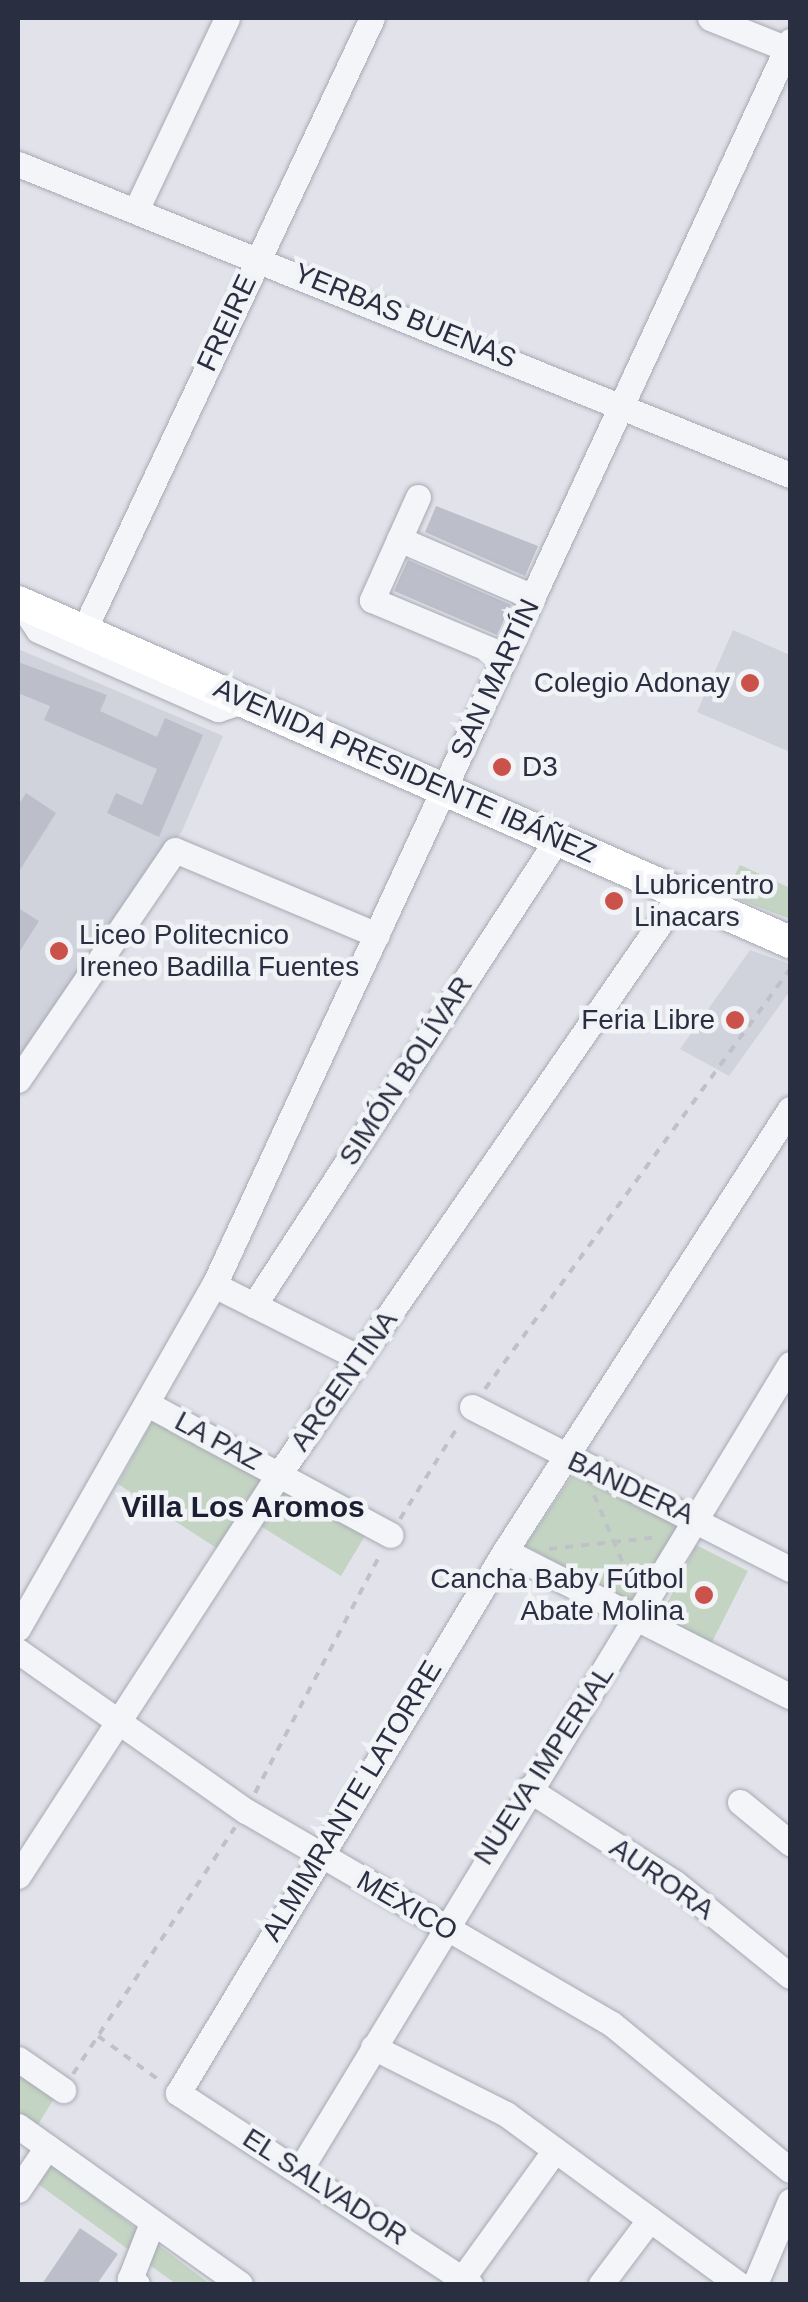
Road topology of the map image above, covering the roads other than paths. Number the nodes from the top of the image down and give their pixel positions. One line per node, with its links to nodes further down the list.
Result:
1 (227, 18): 6 (street)
2 (372, 18): 7 (street, FREIRE)
3 (710, 18): 4 (street)
4 (789, 46): 8 (street, SAN MARTÍN)
5 (18, 164): 6 (street, YERBAS BUENAS)
6 (136, 210): 7 (street, YERBAS BUENAS)
7 (258, 256): 8 (street, YERBAS BUENAS); 14 (street, FREIRE)
8 (622, 404): 9 (street, YERBAS BUENAS); 12 (street, SAN MARTÍN)
9 (790, 475)
10 (418, 497): 11 (street)
11 (399, 539): 12 (street); 15 (street)
12 (533, 597): 15 (street, SAN MARTÍN)
13 (19, 602): 14 (main road, AVENIDA PRESIDENTE IBÁÑEZ); 16 (street)
14 (84, 630): 16 (main road, AVENIDA PRESIDENTE IBÁÑEZ)
15 (506, 656): 17 (street, SAN MARTÍN)
16 (245, 700): 17 (main road, AVENIDA PRESIDENTE IBÁÑEZ)
17 (446, 787): 18 (main road, AVENIDA PRESIDENTE IBÁÑEZ); 20 (street, SAN MARTÍN)
18 (558, 838): 19 (main road, AVENIDA PRESIDENTE IBÁÑEZ); 25 (street, SIMÓN BOLÍVAR)
19 (681, 893): 21 (main road, AVENIDA PRESIDENTE IBÁÑEZ); 26 (street, ARGENTINA)
20 (377, 935): 22 (street); 24 (street, SAN MARTÍN)
21 (790, 942)
22 (18, 1080)
23 (790, 1108): 30 (street, ALMIMRANTE LATORRE)
24 (214, 1285): 25 (street); 28 (street, SAN MARTÍN)
25 (254, 1305): 26 (street)
26 (360, 1358): 31 (street, ARGENTINA)
27 (786, 1379): 32 (street, NUEVA IMPERIAL)
28 (151, 1406): 31 (street, LA PAZ); 37 (street, SAN MARTÍN)
29 (472, 1408): 30 (street, BANDERA)
30 (565, 1457): 32 (street, BANDERA); 34 (street, ALMIMRANTE LATORRE)
31 (279, 1474): 33 (street, LA PAZ); 40 (street, ARGENTINA)
32 (694, 1517): 35 (street, BANDERA); 36 (street, NUEVA IMPERIAL)
33 (391, 1534)
34 (505, 1551): 36 (street); 44 (street, ALMIMRANTE LATORRE)
35 (790, 1569)
36 (637, 1619): 39 (street); 41 (street, NUEVA IMPERIAL)
37 (18, 1628)
38 (18, 1651): 40 (street, MÉXICO)
39 (790, 1696)
40 (116, 1723): 44 (street, MÉXICO); 45 (street, ARGENTINA)
41 (528, 1789): 46 (street, NUEVA IMPERIAL); 47 (street, AURORA)
42 (740, 1802): 43 (street)
43 (790, 1843)
44 (317, 1855): 46 (street, MÉXICO); 51 (street, ALMIMRANTE LATORRE)
45 (18, 1876)
46 (441, 1925): 48 (street, NUEVA IMPERIAL); 56 (street, MÉXICO)
47 (790, 1976)
48 (372, 2047): 54 (street); 55 (street, NUEVA IMPERIAL)
49 (18, 2059): 50 (street)
50 (63, 2090)
51 (178, 2093): 55 (street, EL SALVADOR)
52 (18, 2126): 53 (street)
53 (47, 2147): 57 (street); 60 (street)
54 (555, 2150): 59 (street); 61 (street)
55 (301, 2168): 61 (street, EL SALVADOR)
56 (790, 2170)
57 (18, 2190)
58 (790, 2201): 66 (street)
59 (650, 2219): 64 (street); 65 (street)
60 (152, 2223): 62 (street); 63 (street)
61 (466, 2282)
62 (137, 2284)
63 (240, 2284)
64 (601, 2284)
65 (738, 2284)
66 (755, 2284)

